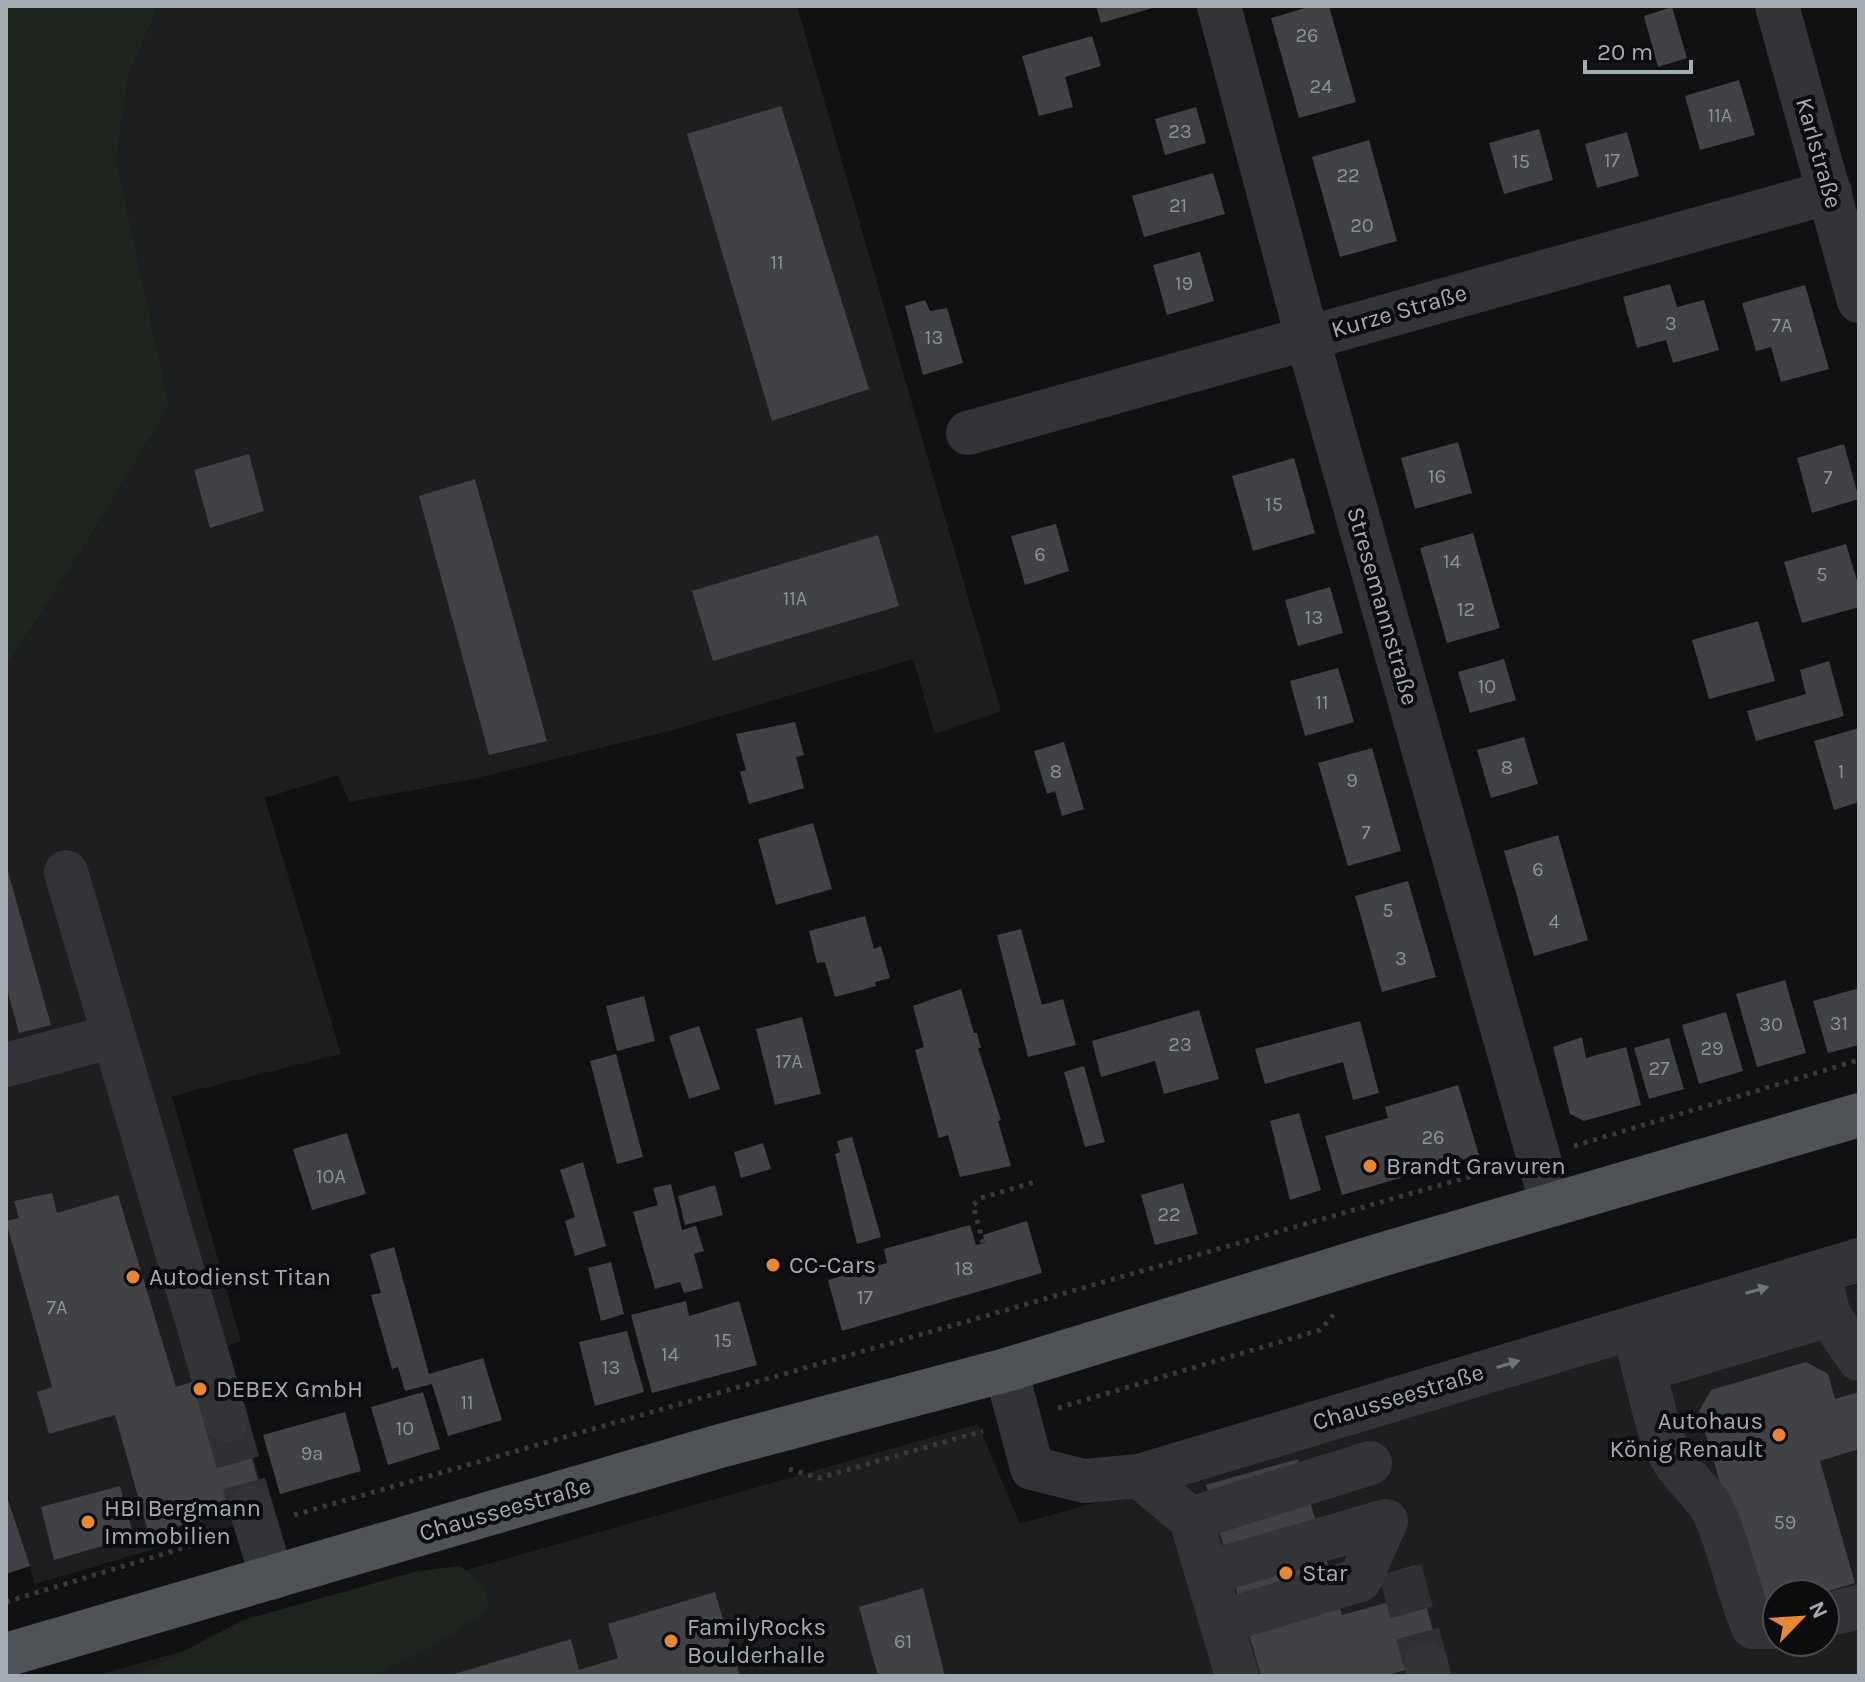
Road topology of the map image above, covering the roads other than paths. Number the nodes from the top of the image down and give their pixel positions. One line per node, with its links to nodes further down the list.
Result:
1 (1219, 6): 5 (street, Stresemannstraße)
2 (1777, 6): 3 (street, Karlstraße)
3 (1830, 192): 4 (street, Karlstraße); 5 (street, Kurze Straße)
4 (1859, 301)
5 (1307, 337): 6 (street, Kurze Straße); 11 (street, Stresemannstraße)
6 (968, 433)
7 (66, 872): 8 (street)
8 (113, 1036): 9 (street); 20 (street)
9 (6, 1065)
10 (1859, 1115): 11 (main road, Chausseestraße)
11 (1552, 1205): 17 (main road, Chausseestraße)
12 (1859, 1260): 13 (street, Chausseestraße)
13 (1818, 1272): 14 (street); 15 (street, Chausseestraße, one-way to 13)
14 (1829, 1315): 16 (street); 18 (street)
15 (1633, 1326): 18 (street); 19 (street, Chausseestraße, one-way to 15)
16 (1859, 1359)
17 (1006, 1370): 22 (street, Chausseestraße); 27 (main road, Chausseestraße)
18 (1644, 1370): 29 (street)
19 (1380, 1403): 21 (street); 22 (street, Chausseestraße)
20 (226, 1420)
21 (1370, 1463): 24 (street); 25 (street)
22 (1139, 1476): 24 (street)
23 (254, 1517): 27 (street)
24 (1191, 1519): 26 (street)
25 (1400, 1570)
26 (1207, 1573): 28 (street); 28 (street)
27 (272, 1578): 30 (main road, Chausseestraße)
28 (1221, 1622): 31 (street)
29 (1761, 1627)
30 (6, 1655)
31 (1237, 1676)

